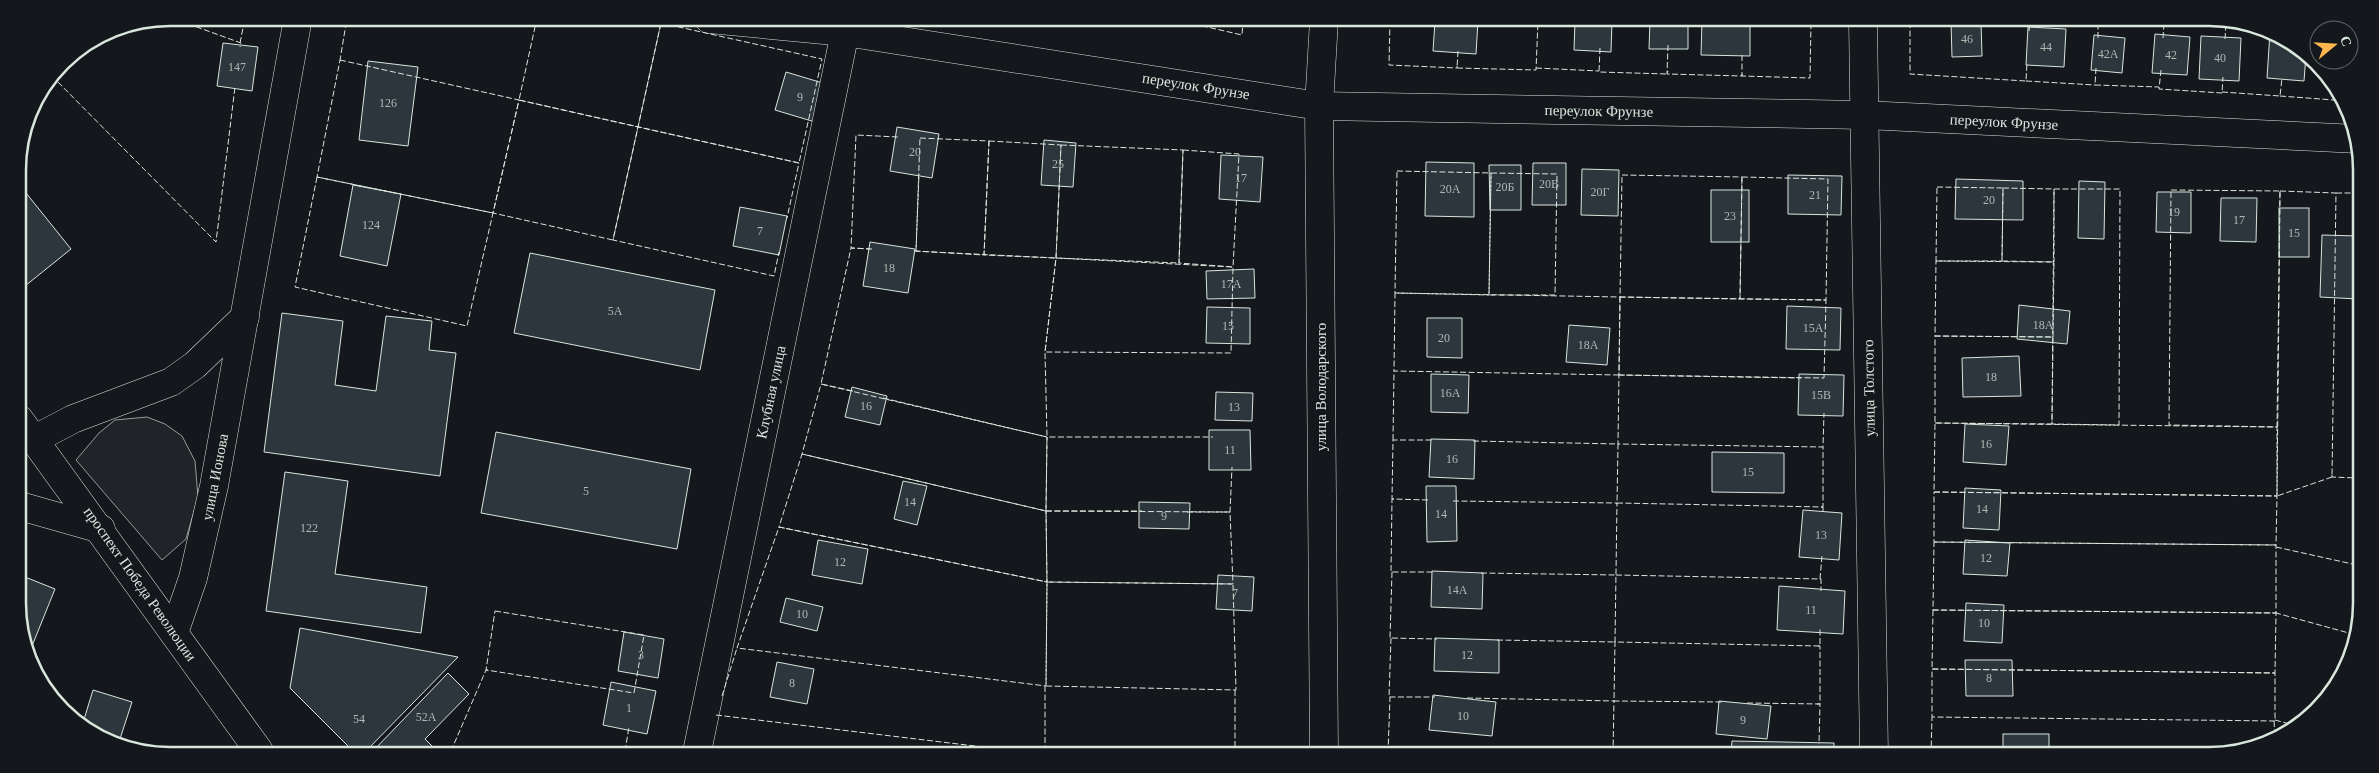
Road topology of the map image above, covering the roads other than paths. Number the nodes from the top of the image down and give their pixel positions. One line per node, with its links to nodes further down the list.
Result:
1 (297, 26): 9 (street, улица Ионова)
2 (844, 26): 17 (street, Клубная улица)
3 (850, 26): 6 (street, переулок Фрунзе)
4 (1324, 26): 6 (street, улица Володарского)
5 (1863, 26): 7 (street, улица Толстого)
6 (1319, 106): 7 (street, переулок Фрунзе); 14 (street, улица Володарского)
7 (1866, 115): 8 (street, переулок Фрунзе); 15 (street, улица Толстого)
8 (2349, 139)
9 (245, 317): 10 (street); 13 (street, улица Ионова)
10 (27, 429): 12 (street, проспект Победа Революции)
11 (26, 508): 12 (street)
12 (101, 529): 13 (street, проспект Победа Революции)
13 (174, 633): 16 (street, проспект Победа Революции)
14 (1324, 746)
15 (1874, 746)
16 (258, 747)
17 (698, 747)

